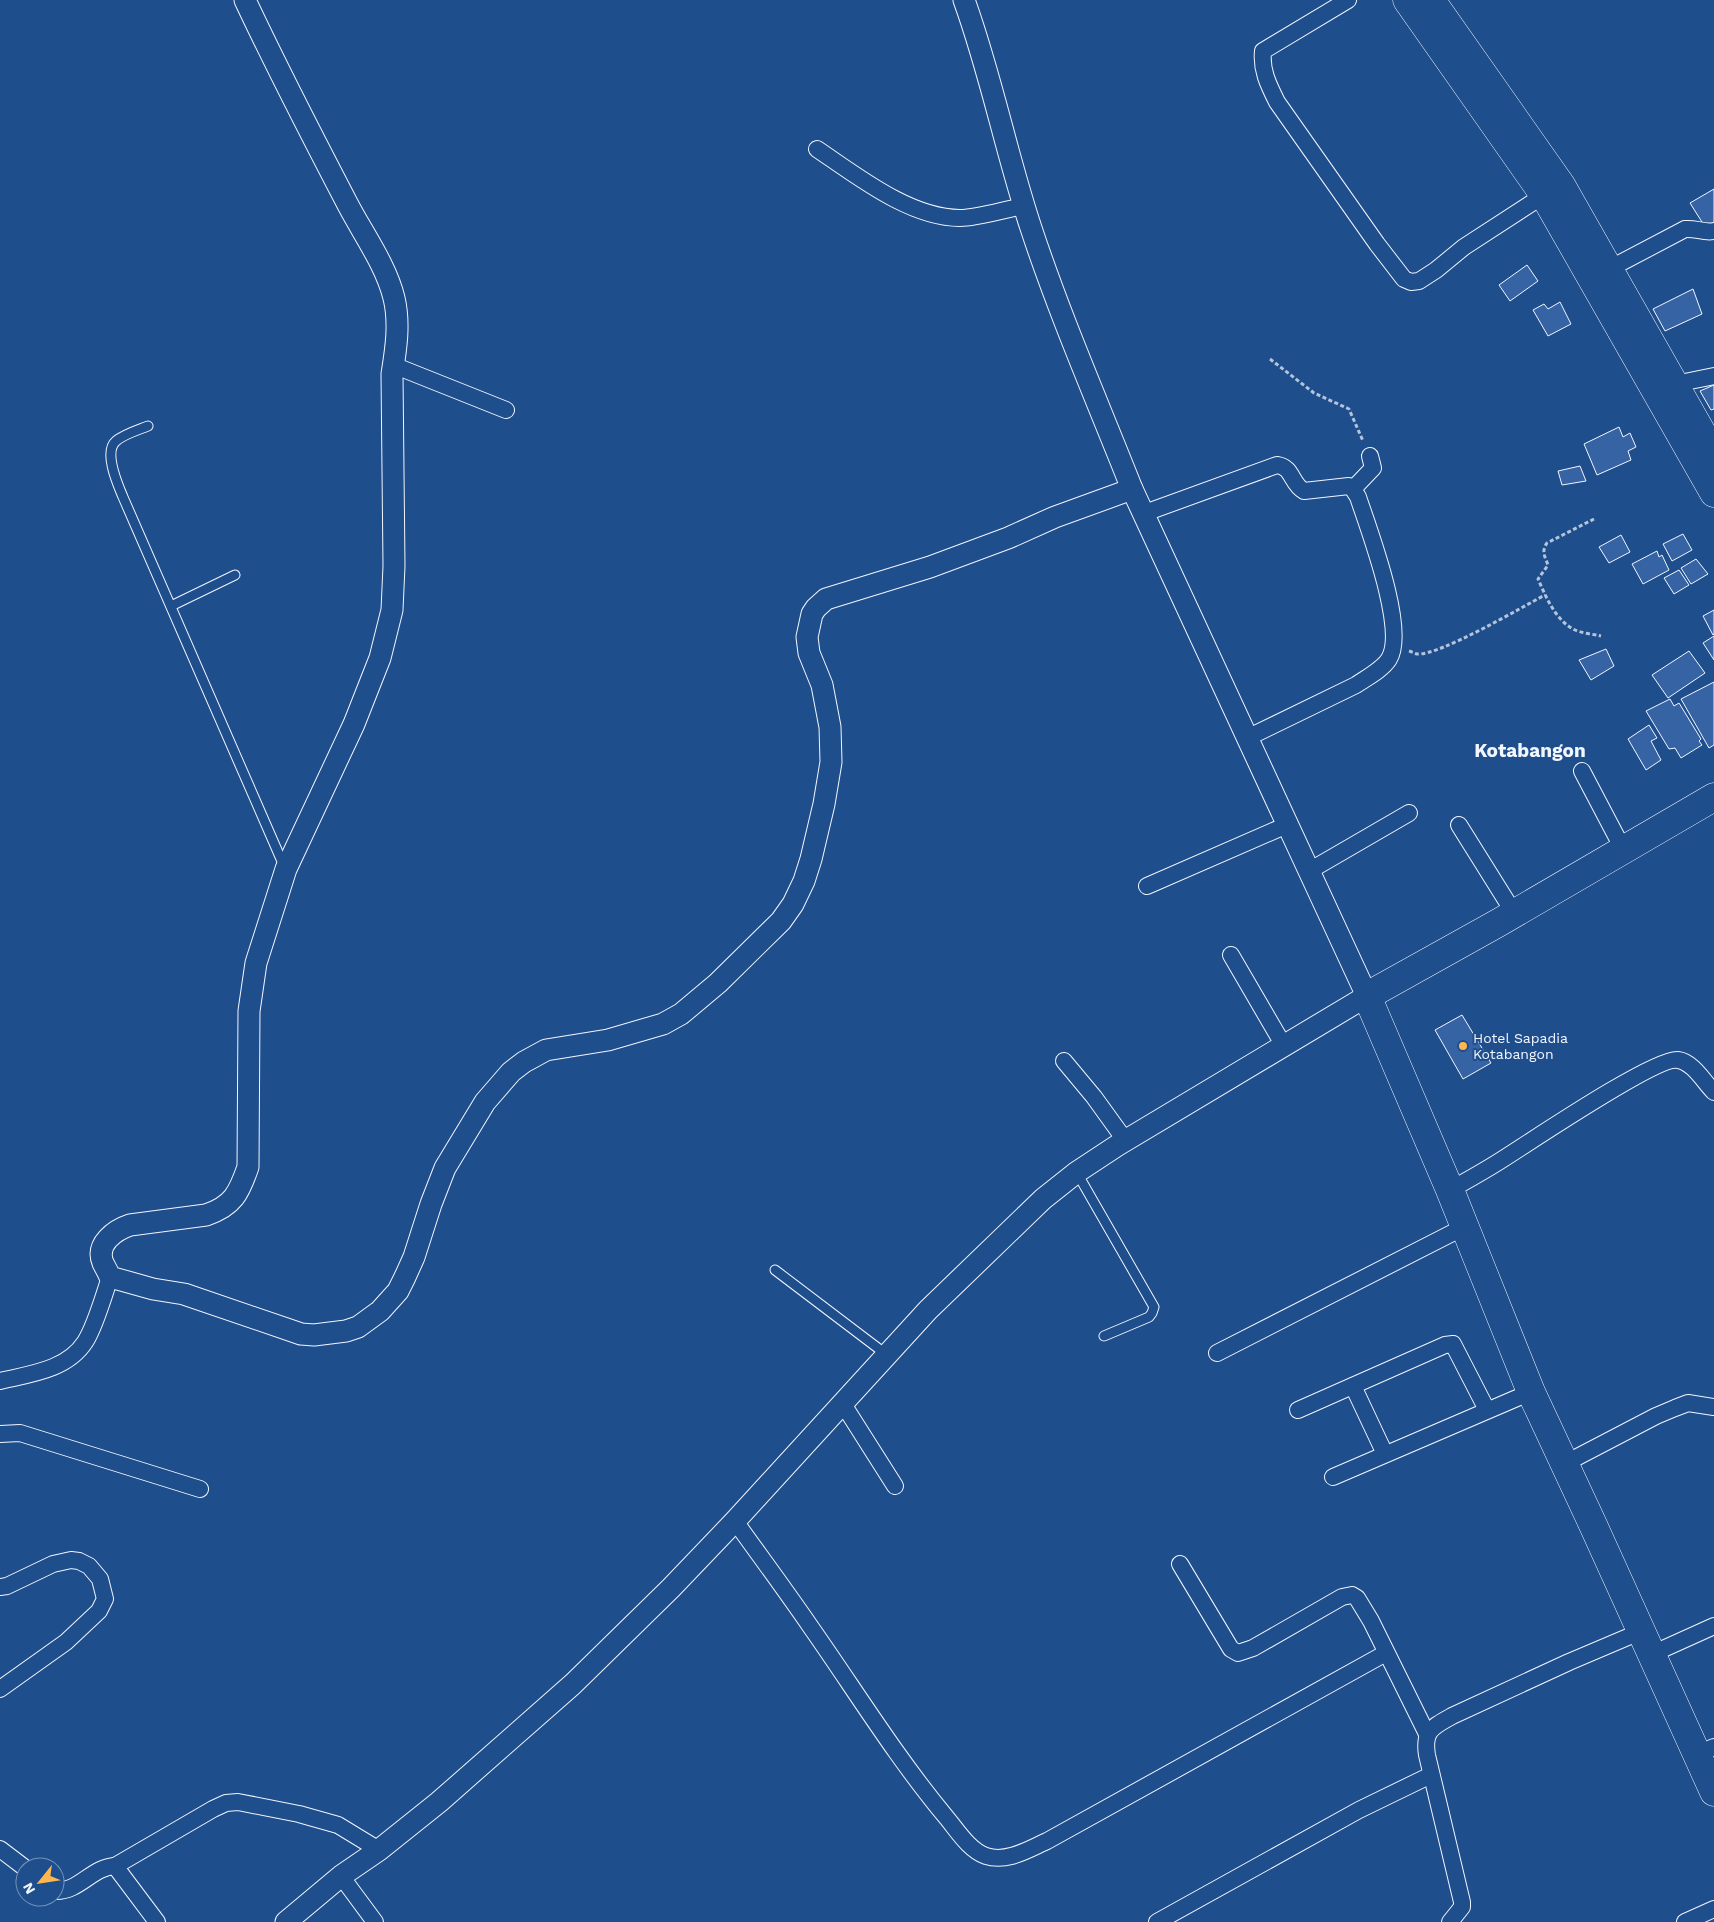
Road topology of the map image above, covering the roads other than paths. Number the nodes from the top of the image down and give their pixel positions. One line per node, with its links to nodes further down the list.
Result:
1 (245, 0): 11 (street)
2 (964, 0): 8 (street)
3 (1348, 0): 7 (street)
4 (1407, 0): 7 (highway)
5 (1431, 0): 10 (highway)
6 (817, 149): 8 (street)
7 (1544, 195): 20 (highway)
8 (1024, 206): 19 (street)
9 (1714, 231): 10 (street)
10 (1608, 269): 13 (highway)
11 (394, 366): 14 (street); 31 (street)
12 (1714, 376): 13 (street)
13 (1674, 384): 16 (highway)
14 (506, 410)
15 (148, 426): 23 (lane)
16 (1714, 454)
17 (1370, 456): 18 (street)
18 (1353, 488): 21 (street); 24 (street)
19 (1132, 489): 21 (street); 45 (street)
20 (1714, 493)
21 (1142, 514): 24 (street)
22 (235, 575): 23 (lane)
23 (170, 606): 31 (lane)
24 (1247, 738): 28 (street)
25 (1582, 771): 30 (street)
26 (1714, 797): 30 (highway)
27 (1409, 813): 32 (street)
28 (1288, 825): 32 (street); 33 (street)
29 (1459, 825): 34 (street)
30 (1623, 849): 34 (highway)
31 (286, 869): 45 (street)
32 (1309, 871): 36 (street)
33 (1147, 886)
34 (1514, 913): 36 (highway)
35 (1231, 955): 37 (street)
36 (1366, 996): 37 (street); 42 (highway)
37 (1284, 1046): 40 (street)
38 (1064, 1061): 40 (street)
39 (1714, 1092): 42 (street)
40 (1125, 1140): 41 (street)
41 (1076, 1172): 46 (lane); 48 (street)
42 (1450, 1190): 43 (highway)
43 (1464, 1227): 47 (street); 51 (highway)
44 (775, 1270): 48 (lane)
45 (110, 1277): 49 (street)
46 (1104, 1336)
47 (1217, 1353)
48 (887, 1356): 52 (street)
49 (0, 1381)
50 (1353, 1386): 54 (street); 55 (street); 57 (street)
51 (1531, 1392): 55 (street); 58 (highway)
52 (843, 1404): 60 (street); 62 (street)
53 (1714, 1407): 58 (street)
54 (1298, 1410)
55 (1487, 1410): 57 (street)
56 (0, 1434): 61 (street)
57 (1385, 1454): 59 (street)
58 (1564, 1464): 66 (highway)
59 (1333, 1477)
60 (895, 1486)
61 (200, 1488)
62 (735, 1521): 67 (street); 74 (street)
63 (1180, 1564): 67 (street)
64 (0, 1587): 68 (street)
65 (1714, 1626): 66 (street)
66 (1647, 1643): 69 (street); 70 (highway)
67 (1386, 1653): 69 (street)
68 (0, 1690)
69 (1428, 1734): 71 (street)
70 (1705, 1750): 72 (highway)
71 (1431, 1775): 80 (street); 84 (street)
72 (1714, 1792)
73 (0, 1849): 75 (street)
74 (379, 1850): 76 (street); 77 (street)
75 (15, 1860)
76 (115, 1866): 78 (street); 81 (street)
77 (342, 1876): 82 (street); 83 (street)
78 (65, 1889)
79 (1714, 1909): 86 (street)
80 (1465, 1915): 85 (street)
81 (157, 1922)
82 (286, 1922)
83 (374, 1922)
84 (1157, 1922)
85 (1450, 1922)
86 (1685, 1922)

